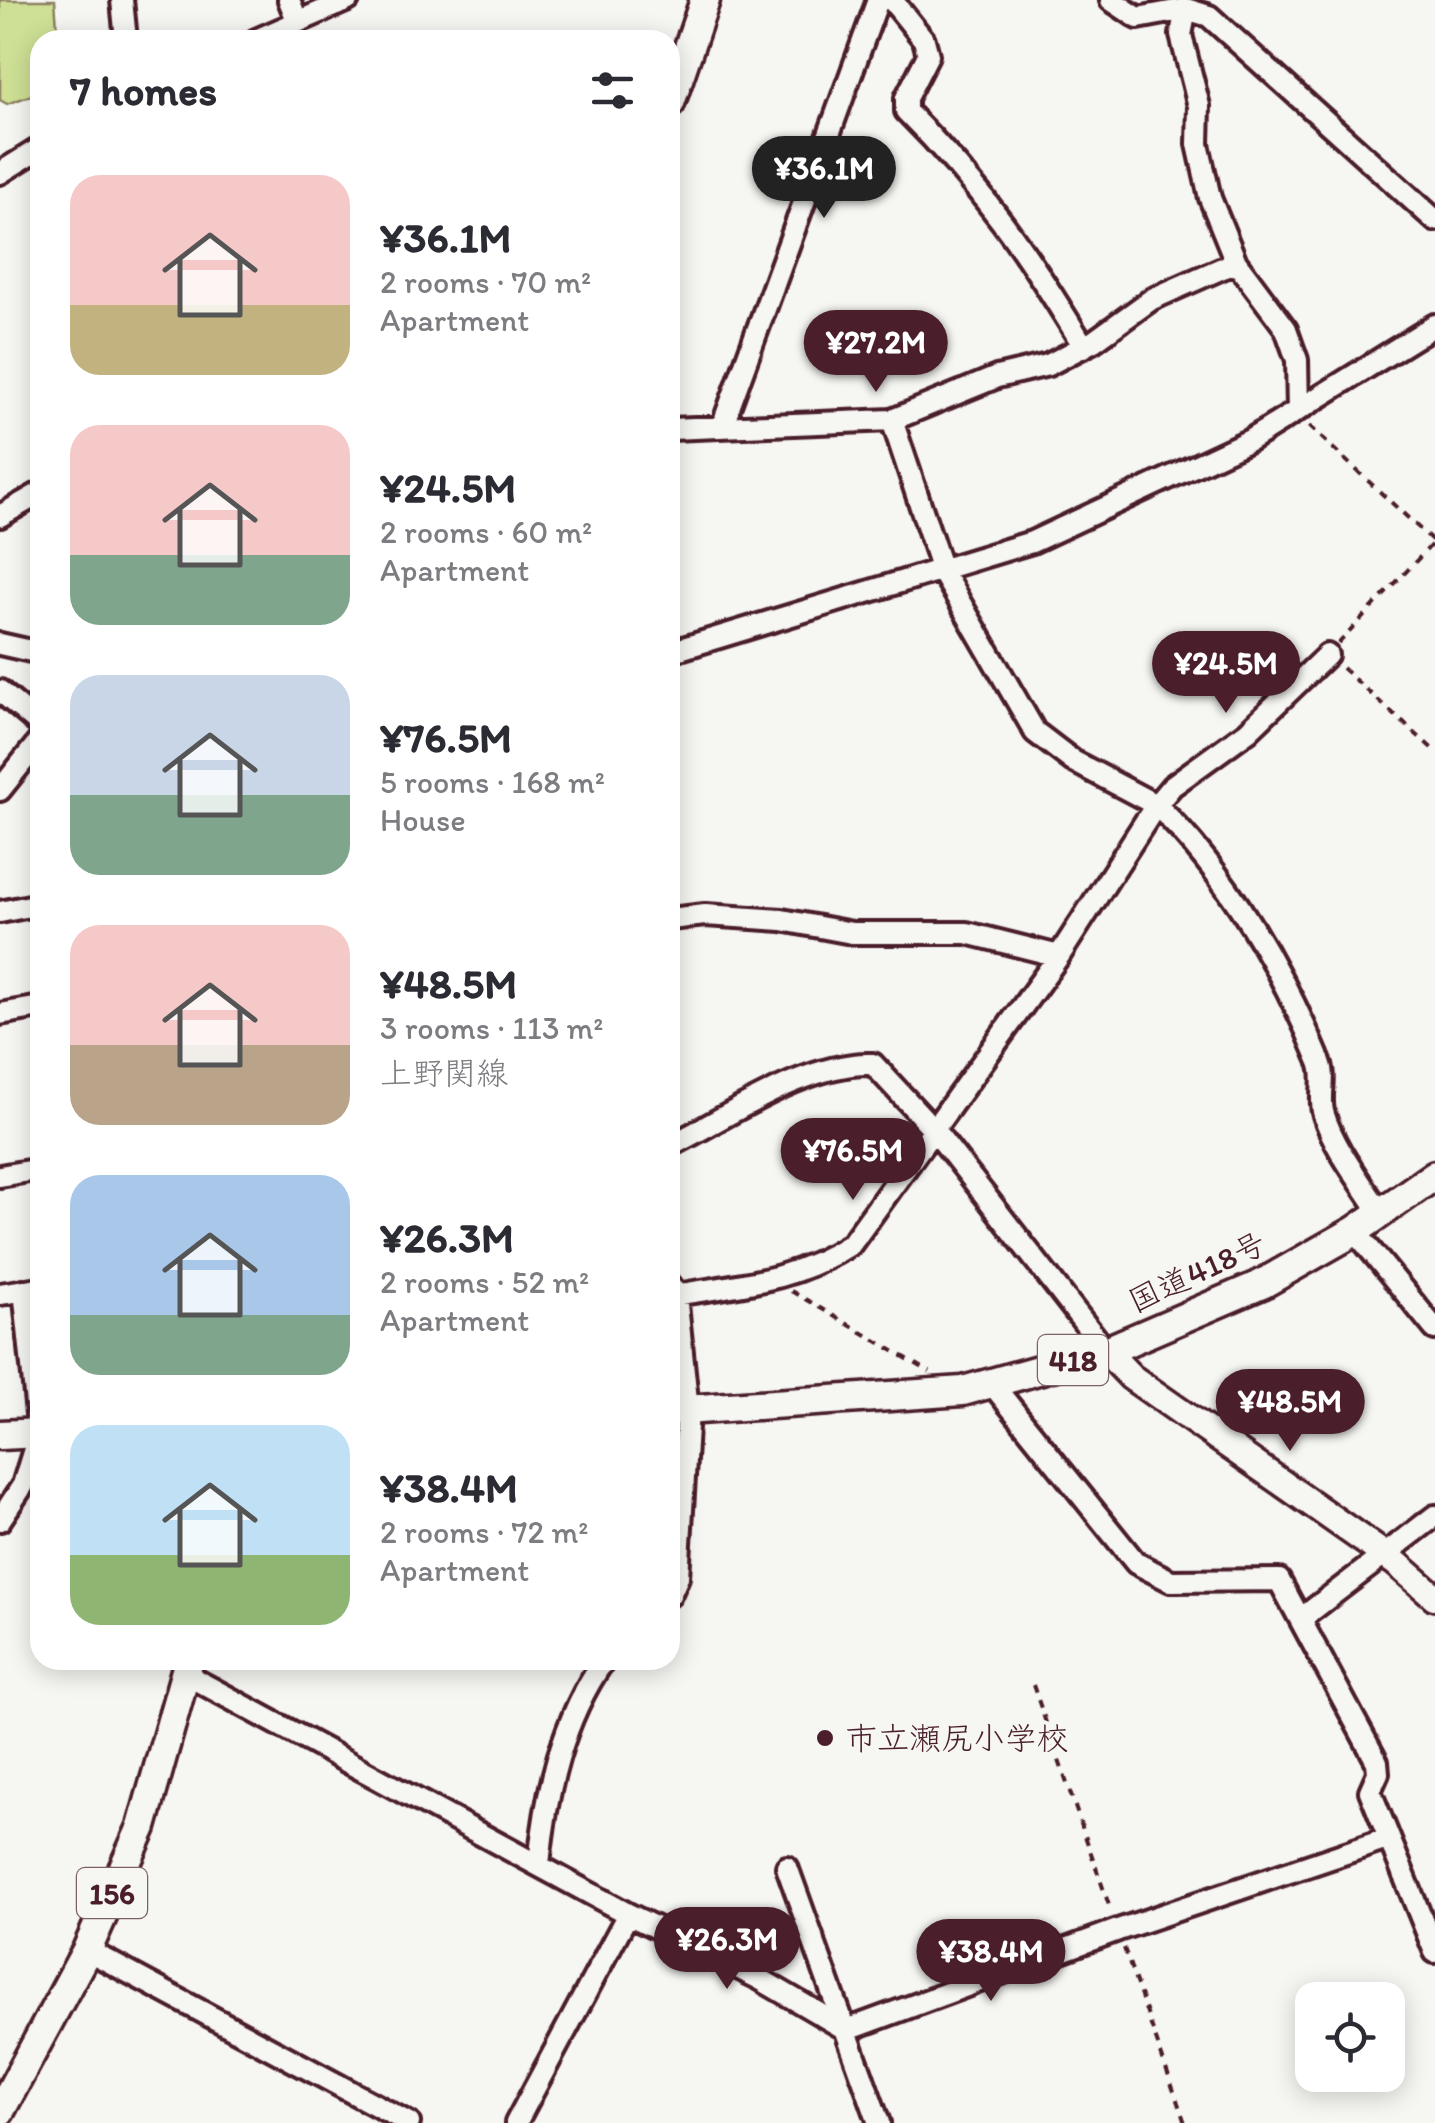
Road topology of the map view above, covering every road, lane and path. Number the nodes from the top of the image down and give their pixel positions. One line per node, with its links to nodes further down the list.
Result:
1 (122, 0): 10 (street)
2 (289, 0): 9 (street)
3 (348, 0): 9 (street)
4 (705, 0): 12 (highway)
5 (878, 0): 21 (street)
6 (892, 0): 18 (street)
7 (1111, 0): 8 (street)
8 (1186, 10): 15 (street); 16 (street)
9 (297, 20): 11 (street)
10 (125, 30)
11 (276, 30)
12 (680, 73)
13 (30, 154): 14 (street)
14 (0, 174)
15 (1435, 220)
16 (1236, 262): 18 (street); 19 (street)
17 (1435, 326): 19 (street)
18 (1084, 347): 20 (street)
19 (1298, 410): 25 (path); 26 (street)
20 (892, 420): 21 (street); 26 (street)
21 (723, 424): 22 (street)
22 (680, 429)
23 (30, 499): 24 (street)
24 (0, 516)
25 (1434, 543): 30 (path)
26 (943, 572): 28 (street); 36 (street)
27 (0, 644): 29 (street)
28 (680, 649)
29 (30, 651)
30 (1327, 655): 33 (path); 36 (street)
31 (0, 691): 32 (street)
32 (30, 717)
33 (1435, 751)
34 (30, 752): 35 (street)
35 (0, 790)
36 (1156, 805): 40 (street); 48 (street)
37 (30, 906): 38 (street)
38 (0, 912)
39 (680, 917): 40 (street)
40 (1060, 956): 43 (street)
41 (30, 1008): 42 (street)
42 (0, 1014)
43 (935, 1131): 44 (street); 50 (street); 55 (street)
44 (680, 1141)
45 (30, 1172): 47 (street)
46 (1435, 1175): 48 (highway, 国道418号 / 418)
47 (0, 1176)
48 (1382, 1214): 49 (highway, 国道418号 / 418)
49 (1356, 1230): 54 (street); 55 (highway, 国道418号 / 418)
50 (774, 1281): 52 (street); 57 (path)
51 (30, 1289): 53 (street)
52 (680, 1291)
53 (0, 1294)
54 (1435, 1329)
55 (1106, 1351): 56 (highway, 国道418号 / 418); 64 (main road)
56 (992, 1384): 57 (highway, 国道418号 / 418); 66 (street)
57 (963, 1391): 58 (highway, 国道418号 / 418)
58 (680, 1410)
59 (30, 1434): 60 (highway)
60 (0, 1435)
61 (30, 1464): 63 (street)
62 (1435, 1516): 64 (street)
63 (0, 1520)
64 (1384, 1554): 65 (main road); 66 (street)
65 (1435, 1597)
66 (1302, 1618): 71 (street)
67 (186, 1670): 76 (highway, 156)
68 (192, 1670): 72 (street)
69 (597, 1670): 72 (street)
70 (1033, 1686): 75 (path)
71 (1388, 1839): 75 (street); 77 (street)
72 (539, 1864): 74 (street)
73 (787, 1868): 78 (street)
74 (628, 1914): 78 (street); 81 (street)
75 (1118, 1930): 78 (street); 83 (path)
76 (88, 1950): 79 (highway, 156); 80 (street)
77 (1435, 1952)
78 (847, 2030): 82 (street)
79 (0, 2111)
80 (409, 2123)
81 (516, 2123)
82 (880, 2123)
83 (1185, 2123)

